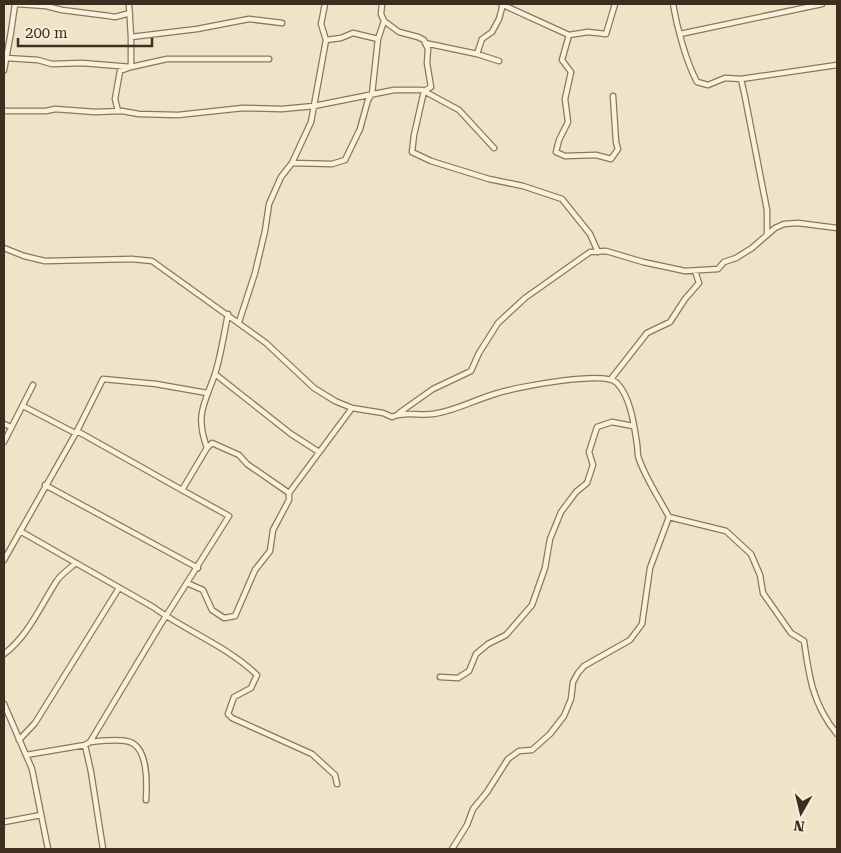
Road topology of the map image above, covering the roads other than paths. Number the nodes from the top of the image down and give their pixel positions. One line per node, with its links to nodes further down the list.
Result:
1 (16, 4): 9 (street); 19 (street)
2 (129, 4): 9 (street)
3 (325, 4): 16 (street)
4 (382, 4): 10 (street)
5 (502, 4): 13 (street); 18 (street)
6 (615, 4): 13 (street)
7 (673, 4): 12 (street)
8 (822, 4): 12 (street)
9 (130, 13): 14 (street)
10 (384, 22): 15 (street); 17 (street)
11 (282, 23): 14 (street)
12 (680, 34): 25 (street)
13 (569, 35): 28 (street)
14 (131, 37): 23 (street)
15 (378, 38): 16 (street); 27 (street)
16 (326, 40): 29 (street)
17 (425, 43): 18 (street); 26 (street)
18 (477, 54): 21 (street)
19 (6, 58): 23 (street); 24 (street)
20 (269, 59): 23 (street)
21 (499, 61)
22 (837, 66): 25 (street)
23 (132, 67): 31 (street)
24 (4, 70)
25 (741, 79): 35 (street)
26 (424, 90): 27 (street); 32 (street); 37 (street)
27 (372, 94): 29 (street); 33 (street)
28 (613, 96)
29 (314, 106): 31 (street); 33 (street)
30 (4, 111): 31 (street)
31 (118, 111)
32 (494, 148)
33 (292, 163): 40 (street)
34 (837, 228): 35 (street)
35 (767, 235): 38 (street)
36 (4, 248): 39 (street)
37 (598, 252): 38 (street); 47 (street)
38 (696, 271): 42 (street)
39 (228, 314): 40 (street); 41 (street)
40 (239, 322): 46 (street)
41 (215, 374): 44 (street); 54 (street)
42 (611, 379): 47 (street); 49 (street)
43 (33, 385): 45 (street)
44 (207, 393): 51 (street); 53 (street)
45 (22, 406): 50 (street); 51 (street)
46 (352, 408): 47 (street); 54 (street)
47 (399, 414)
48 (4, 424): 50 (street)
49 (633, 426): 58 (street); 67 (street)
50 (12, 427): 52 (street)
51 (76, 432): 55 (street); 56 (street)
52 (4, 442)
53 (207, 448): 56 (street); 57 (street)
54 (319, 452): 57 (street)
55 (45, 485): 59 (street); 62 (street)
56 (182, 490): 62 (street)
57 (289, 493): 63 (street)
58 (669, 517): 70 (street); 81 (street)
59 (20, 531): 60 (street); 61 (street)
60 (4, 560)
61 (76, 563): 64 (street); 66 (street)
62 (198, 568): 63 (street)
63 (187, 583): 65 (street)
64 (119, 588): 65 (street); 71 (street)
65 (166, 616): 72 (street); 75 (street)
66 (4, 654)
67 (440, 677)
68 (4, 704): 69 (street)
69 (5, 712): 71 (street)
70 (837, 734)
71 (19, 740): 74 (street)
72 (90, 742): 73 (street); 76 (street)
73 (85, 745): 74 (street); 80 (street)
74 (26, 755): 77 (street)
75 (337, 784)
76 (146, 800)
77 (41, 815): 78 (street); 79 (street)
78 (4, 822)
79 (48, 849)
80 (103, 849)
81 (452, 849)

